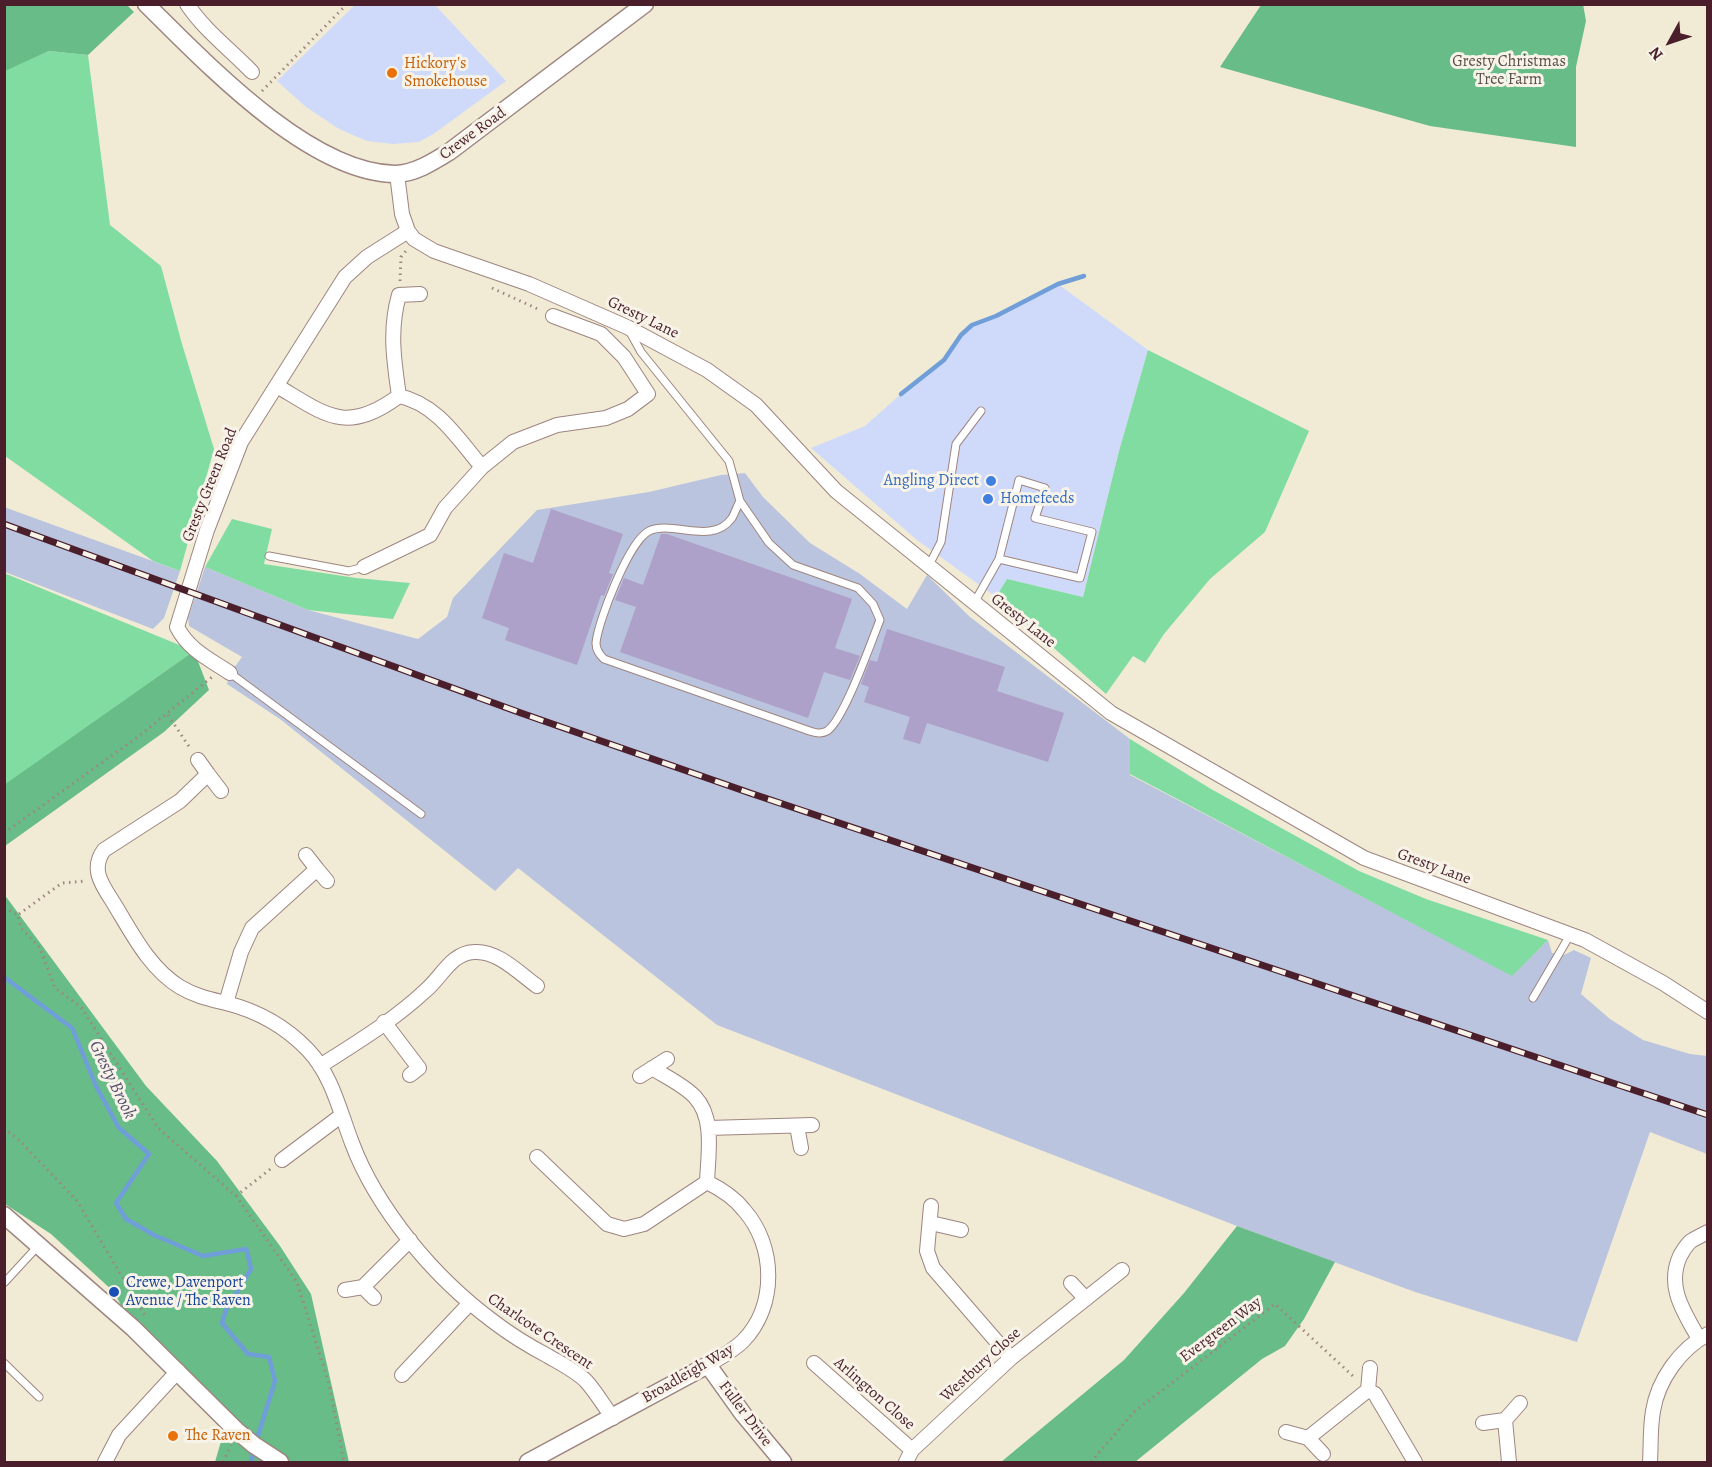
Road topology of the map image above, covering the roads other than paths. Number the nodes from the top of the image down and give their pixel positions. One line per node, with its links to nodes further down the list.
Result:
1 (187, 4): 4 (street)
2 (645, 4): 5 (street, Crewe Road)
3 (148, 5): 5 (street, Crewe Road)
4 (252, 72)
5 (397, 174): 6 (street)
6 (411, 235): 9 (street, Gresty Lane); 10 (street, Gresty Green Road)
7 (420, 294): 11 (street)
8 (553, 316): 13 (street)
9 (627, 327): 14 (lane); 18 (street, Gresty Lane)
10 (277, 386): 11 (street); 20 (street, Gresty Green Road)
11 (399, 396): 13 (street)
12 (981, 411): 18 (lane)
13 (482, 467): 17 (street)
14 (740, 501): 14 (lane)
15 (269, 556): 17 (lane)
16 (999, 559): 16 (lane); 19 (lane)
17 (364, 567)
18 (928, 567): 19 (street, Gresty Lane)
19 (974, 603): 28 (street, Gresty Lane)
20 (226, 671): 24 (lane)
21 (198, 760): 22 (street)
22 (208, 774): 23 (street); 31 (street, Charlcote Crescent)
23 (221, 791)
24 (421, 814)
25 (306, 855): 26 (street)
26 (317, 869): 27 (street); 31 (street)
27 (327, 881)
28 (1570, 935): 30 (lane); 32 (street, Gresty Lane)
29 (537, 986): 33 (street)
30 (1533, 998)
31 (226, 1003): 35 (street, Charlcote Crescent)
32 (1707, 1012)
33 (384, 1022): 35 (street); 36 (street)
34 (666, 1059): 37 (street)
35 (320, 1066): 39 (street, Charlcote Crescent)
36 (419, 1068)
37 (652, 1068): 38 (street); 42 (street)
38 (640, 1076)
39 (342, 1115): 45 (street); 52 (street, Charlcote Crescent)
40 (812, 1125): 41 (street)
41 (797, 1126): 42 (street); 43 (street)
42 (708, 1128): 46 (street)
43 (801, 1148)
44 (537, 1157): 46 (street)
45 (282, 1160)
46 (707, 1182): 66 (street, Broadleigh Way)
47 (931, 1206): 49 (street)
48 (4, 1215): 53 (street)
49 (931, 1223): 50 (street); 63 (street)
50 (960, 1230)
51 (1707, 1232): 62 (street)
52 (410, 1240): 57 (street); 61 (street, Charlcote Crescent)
53 (39, 1245): 55 (lane); 68 (street)
54 (1122, 1270): 60 (street, Westbury Close)
55 (4, 1282)
56 (1071, 1283): 60 (street)
57 (363, 1287): 58 (street); 59 (street)
58 (345, 1290)
59 (374, 1298)
60 (1086, 1299): 63 (street, Westbury Close)
61 (470, 1304): 69 (street, Charlcote Crescent); 73 (street, Charlcote Crescent)
62 (1703, 1336): 86 (street)
63 (1011, 1358): 79 (street, Westbury Close)
64 (4, 1363): 71 (lane)
65 (814, 1363): 79 (street, Arlington Close)
66 (708, 1365): 73 (street, Broadleigh Way); 83 (street, Fuller Drive)
67 (1370, 1368): 70 (street)
68 (178, 1371): 80 (street); 81 (street)
69 (402, 1375)
70 (1368, 1390): 77 (street); 84 (street)
71 (39, 1397)
72 (1520, 1403): 74 (street)
73 (612, 1418): 82 (street, Broadleigh Way)
74 (1505, 1420): 75 (street); 85 (street)
75 (1484, 1423)
76 (1286, 1432): 77 (street)
77 (1308, 1438): 78 (street)
78 (1323, 1454)
79 (909, 1456)
80 (105, 1462)
81 (280, 1462)
82 (528, 1462)
83 (783, 1462)
84 (1415, 1462)
85 (1509, 1462)
86 (1650, 1462)

